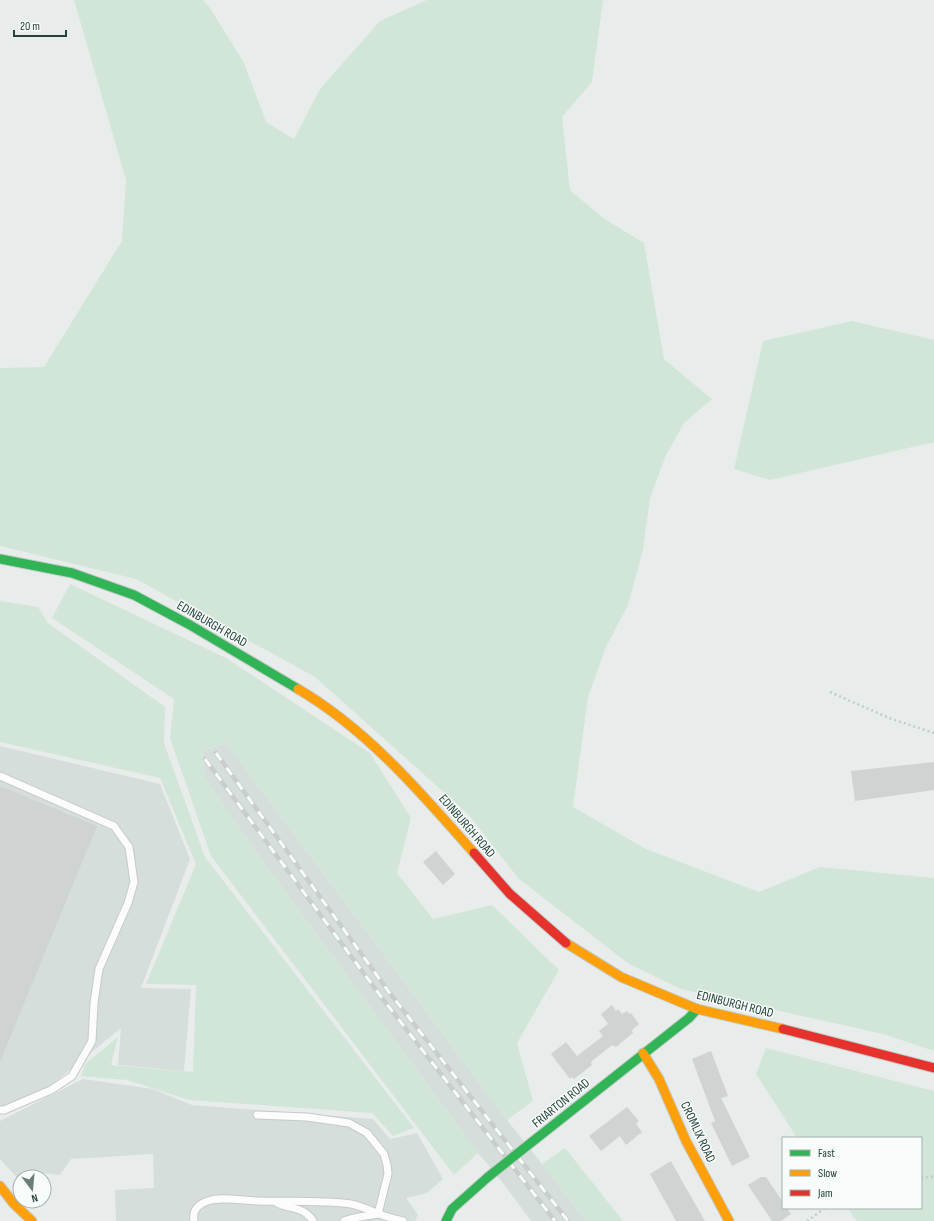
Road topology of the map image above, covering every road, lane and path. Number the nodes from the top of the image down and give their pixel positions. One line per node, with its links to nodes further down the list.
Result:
1 (0, 559): 5 (main road, EDINBURGH ROAD)
2 (830, 692): 3 (path)
3 (934, 733)
4 (0, 776): 8 (lane)
5 (697, 1009): 6 (main road, FRIARTON ROAD); 7 (main road, EDINBURGH ROAD)
6 (644, 1053): 21 (main road, FRIARTON ROAD, bridge); 22 (main road, CROMLIX ROAD)
7 (934, 1068)
8 (0, 1110)
9 (257, 1115): 15 (lane)
10 (934, 1176): 11 (path)
11 (922, 1178)
12 (0, 1186): 16 (main road)
13 (273, 1201): 15 (lane); 17 (lane); 18 (lane)
14 (824, 1209): 23 (path)
15 (378, 1214): 19 (lane); 20 (lane)
16 (32, 1221)
17 (194, 1221)
18 (313, 1221)
19 (344, 1221)
20 (403, 1221)
21 (446, 1221)
22 (729, 1221)
23 (807, 1221)

